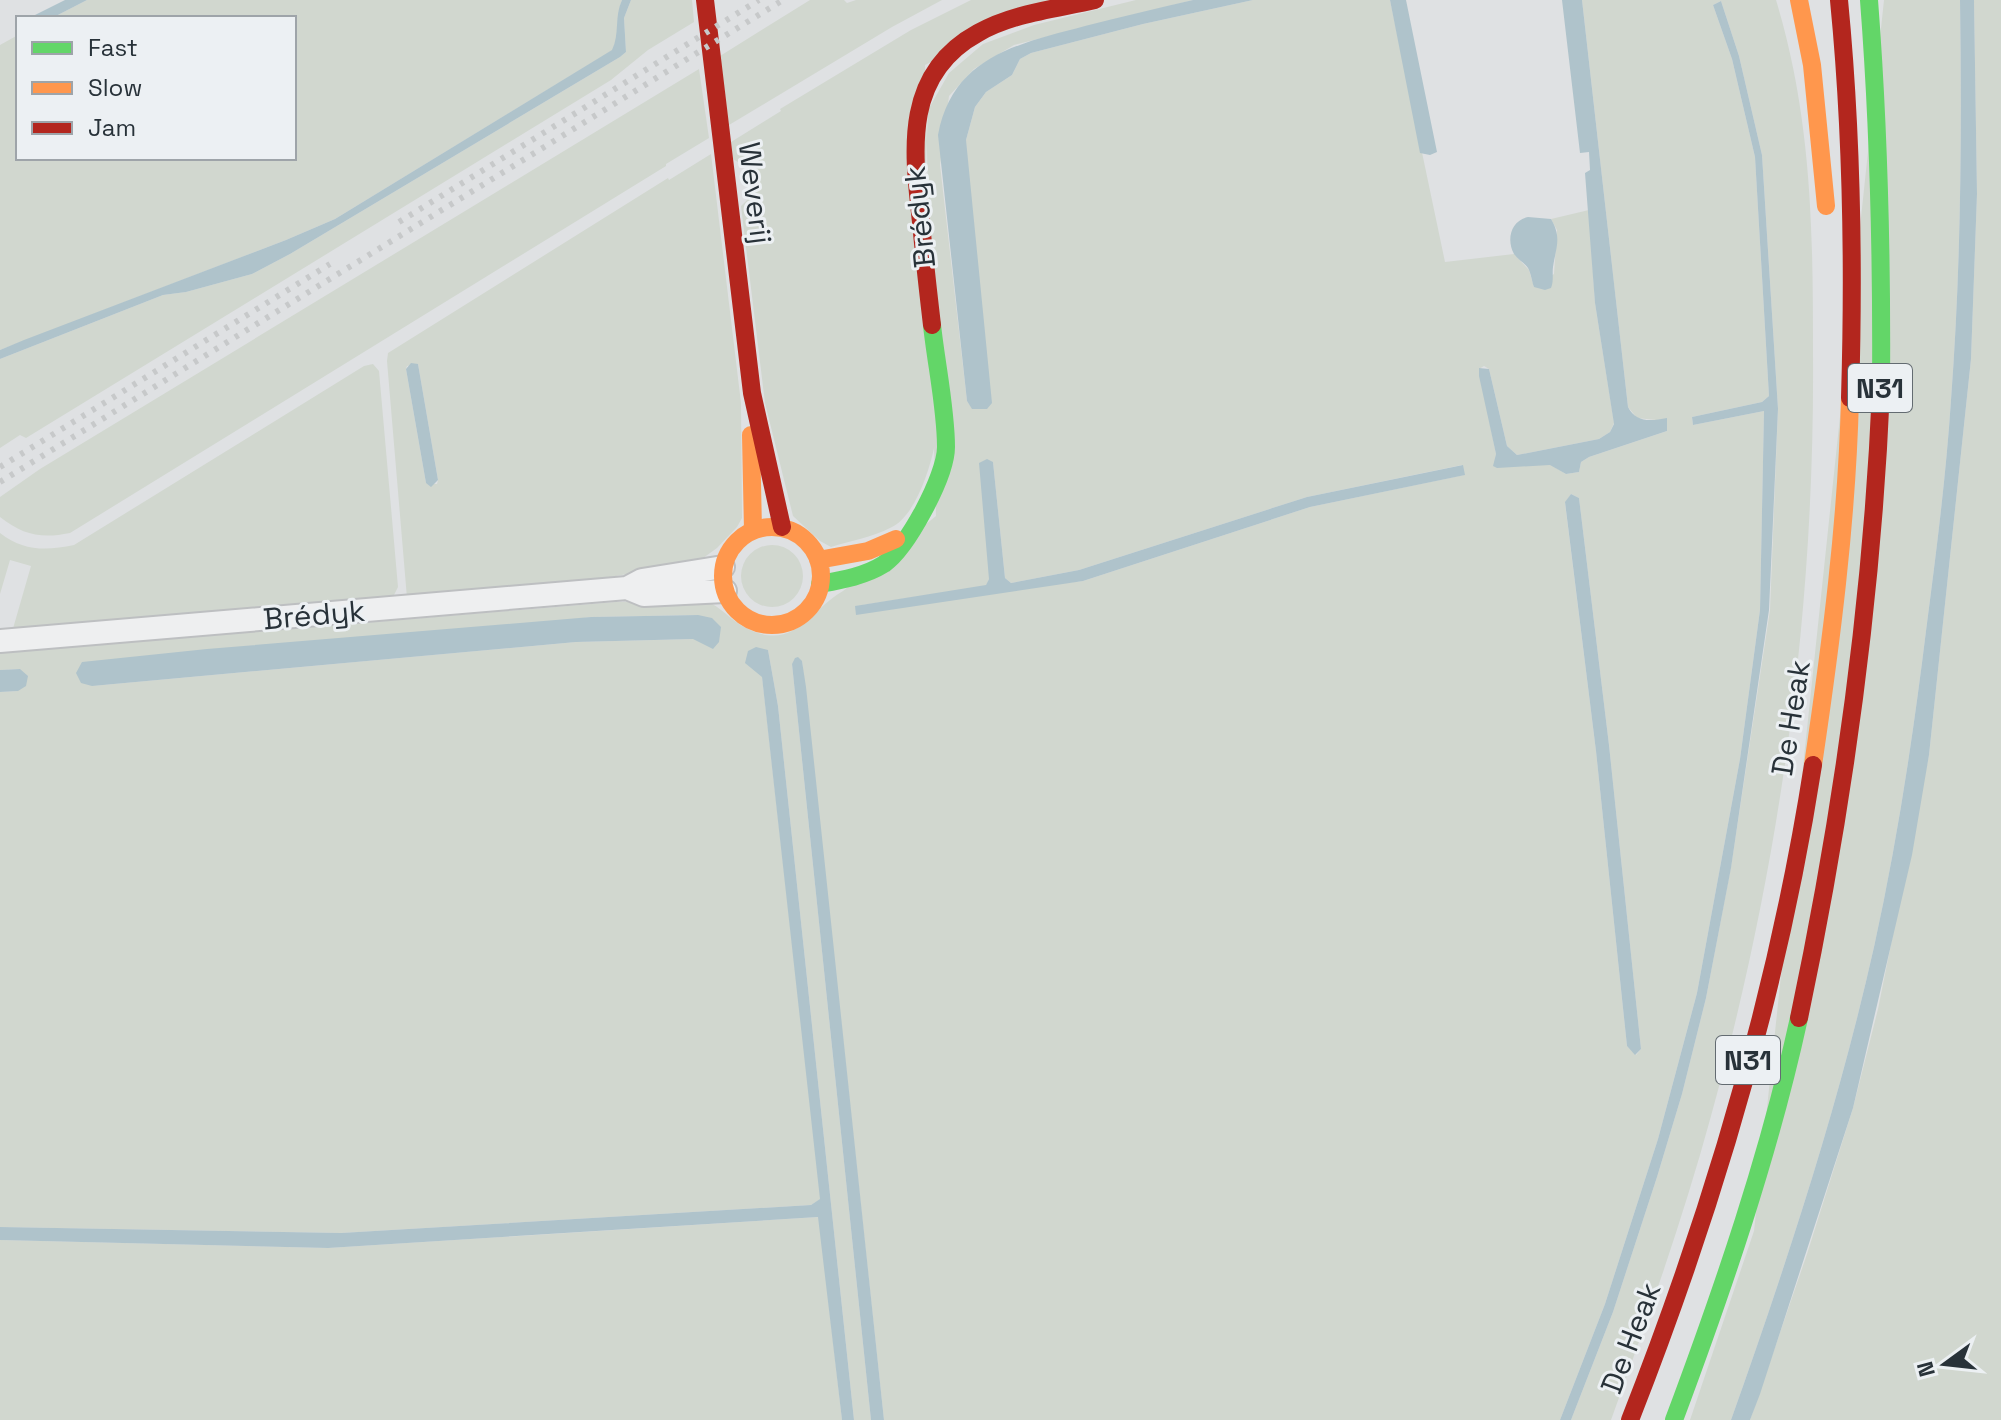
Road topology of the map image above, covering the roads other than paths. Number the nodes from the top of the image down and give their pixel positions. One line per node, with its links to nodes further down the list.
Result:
1 (705, 0): 7 (main road, Weverij)
2 (1095, 0): 11 (main road, Brédyk)
3 (1799, 0): 6 (main road)
4 (1839, 0): 18 (main road, De Heak / N31)
5 (1869, 0): 20 (main road, De Heak / N31)
6 (1826, 220)
7 (752, 393): 9 (main road, Weverij); 10 (main road, Weverij)
8 (1829, 454): 18 (main road)
9 (782, 527): 10 (main road); 12 (main road)
10 (753, 530): 13 (main road)
11 (906, 537): 12 (main road); 14 (main road, Brédyk)
12 (818, 560): 14 (main road)
13 (723, 567): 15 (street, Brédyk); 16 (main road)
14 (820, 584): 16 (main road)
15 (627, 588): 16 (street, Brédyk); 17 (street, Brédyk)
16 (725, 591)
17 (0, 641)
18 (1825, 689): 19 (main road, De Heak / N31)
19 (1630, 1420)
20 (1674, 1420)

